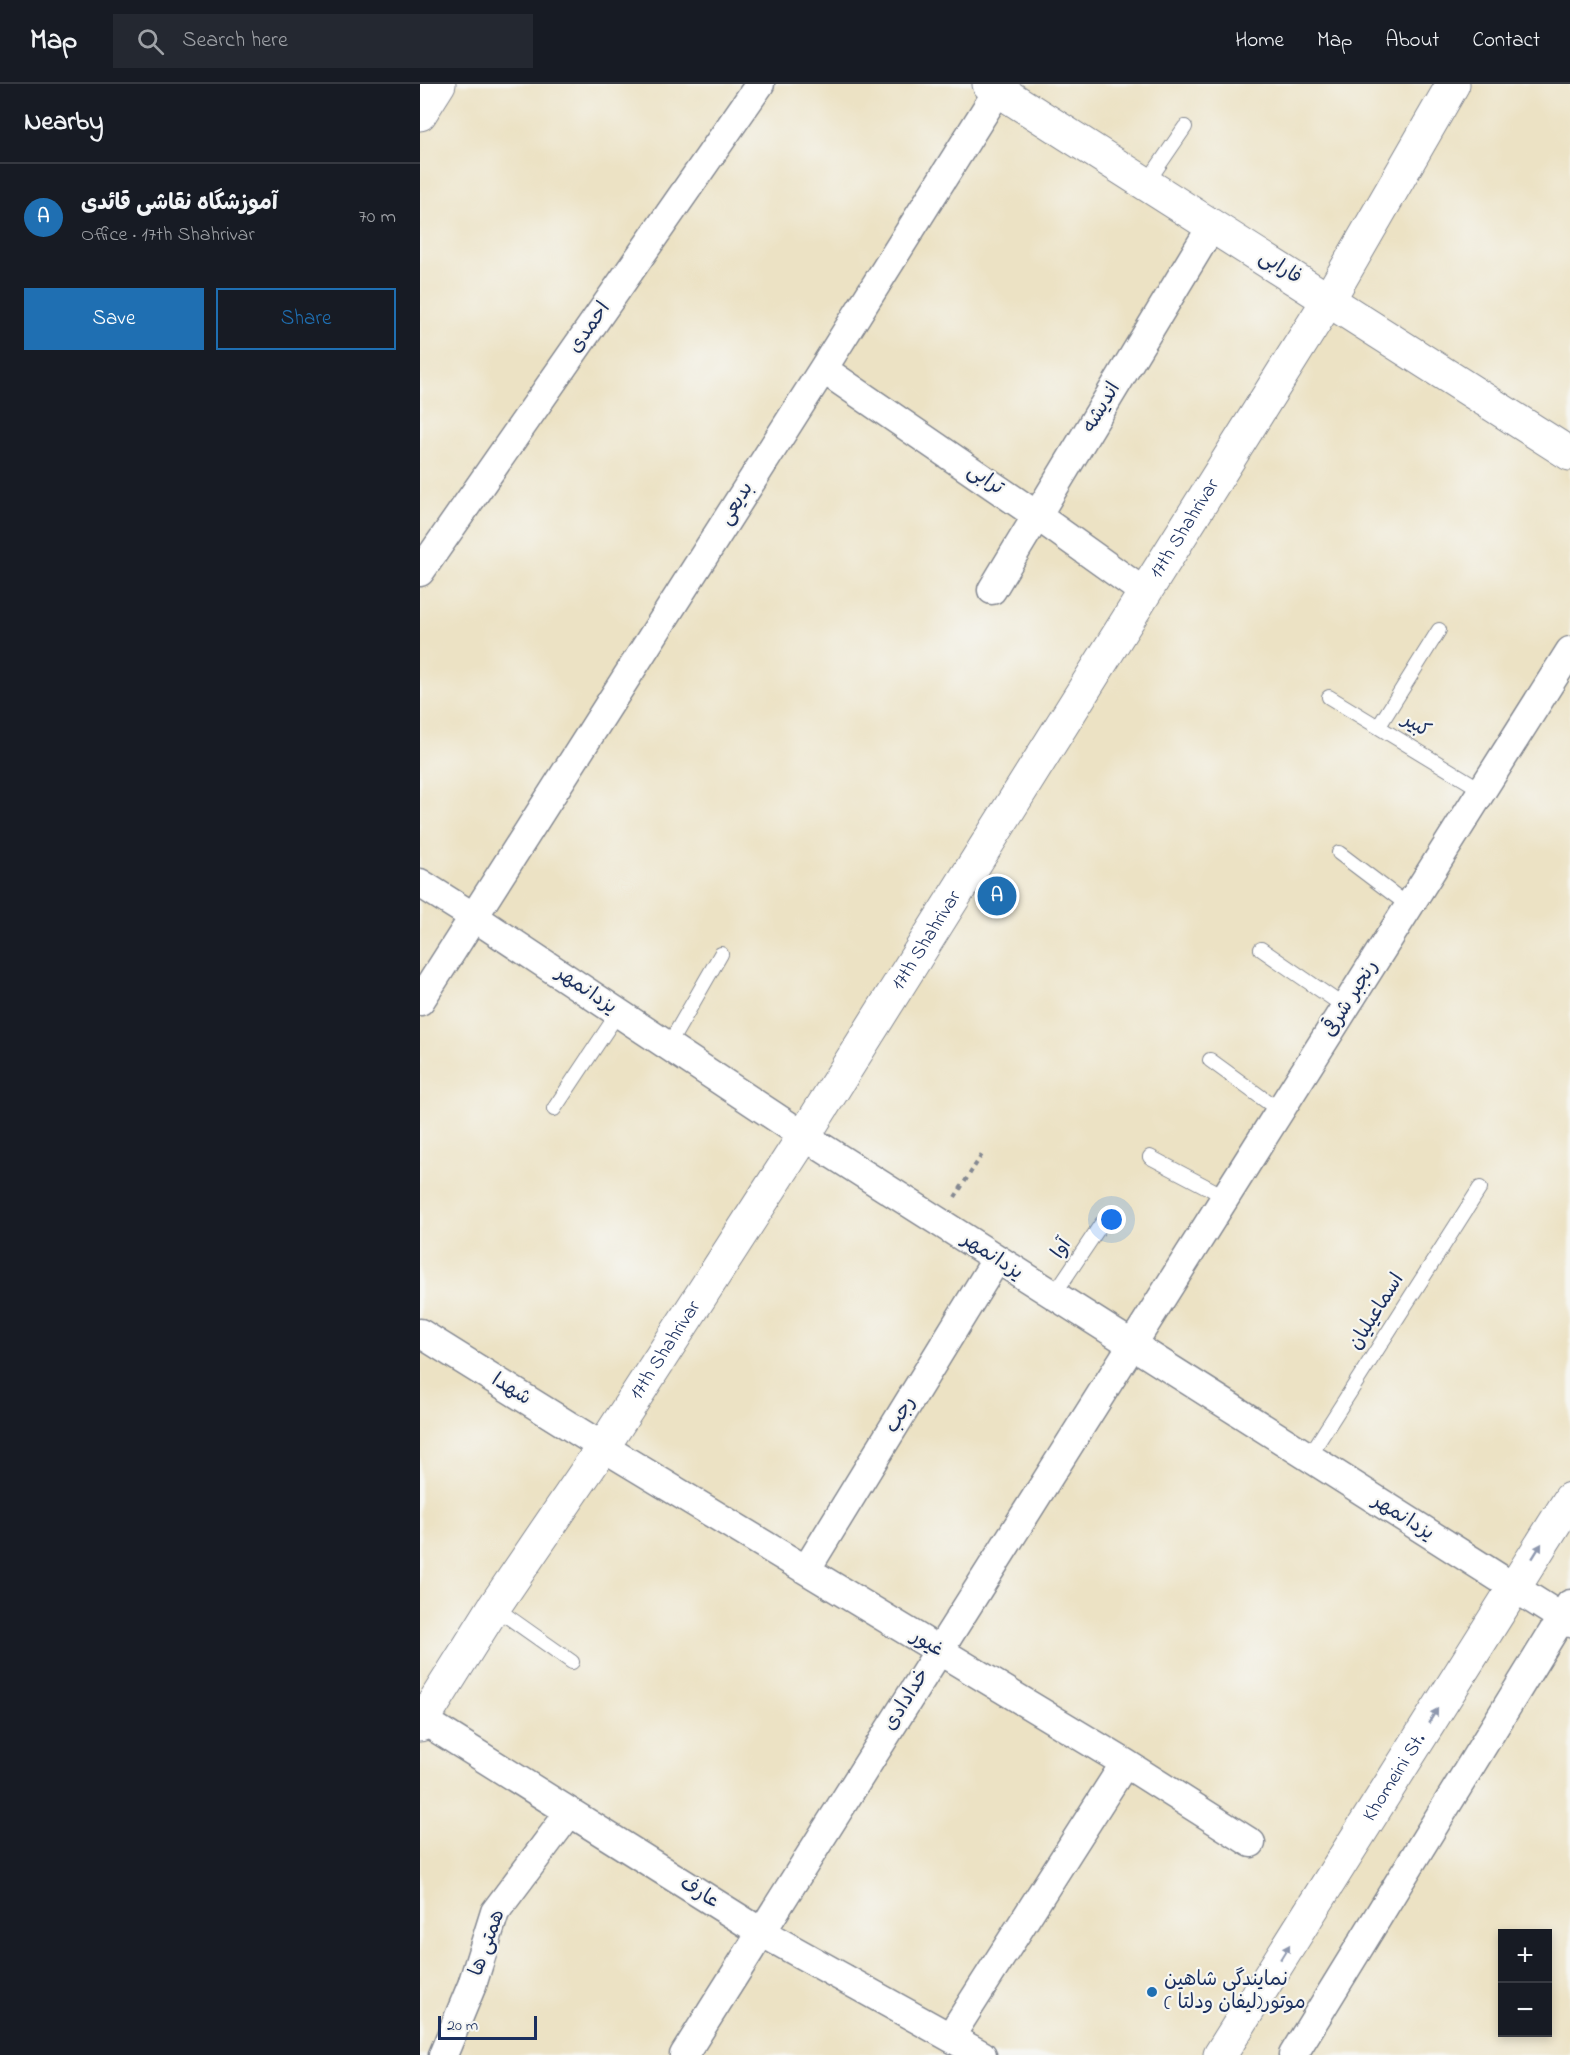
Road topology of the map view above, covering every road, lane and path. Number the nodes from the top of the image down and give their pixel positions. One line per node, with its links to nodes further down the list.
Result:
1 (439, 84): 5 (street)
2 (760, 84): 13 (street, احمدی)
3 (1453, 84): 9 (street, 17th Shahrivar)
4 (996, 86): 7 (street, فارابی); 10 (street, بدیعی)
5 (420, 114)
6 (1185, 128): 7 (lane)
7 (1146, 184): 8 (street, فارابی)
8 (1212, 226): 9 (street, فارابی); 12 (street, اندیشه)
9 (1329, 299): 11 (street, فارابی); 15 (street, 17th Shahrivar)
10 (823, 369): 12 (street, ترابی); 24 (street, بدیعی)
11 (1570, 453)
12 (1036, 515): 14 (street, اندیشه); 15 (street, ترابی)
13 (420, 572)
14 (992, 590)
15 (1145, 593): 34 (street, 17th Shahrivar)
16 (1439, 630): 19 (lane)
17 (1570, 651): 20 (street, رنجبر شرقی)
18 (1329, 697): 19 (lane, کبیر)
19 (1379, 726): 20 (lane, کبیر)
20 (1482, 790): 23 (street, رنجبر شرقی)
21 (1339, 853): 23 (lane)
22 (420, 883): 24 (street, یزدانمهر)
23 (1409, 906): 28 (street, رنجبر شرقی)
24 (474, 917): 27 (street, بدیعی); 29 (street, یزدانمهر)
25 (1260, 949): 28 (lane)
26 (721, 954): 30 (lane)
27 (420, 1001)
28 (1345, 1007): 33 (street, رنجبر شرقی)
29 (618, 1013): 30 (street, یزدانمهر); 32 (lane)
30 (668, 1046): 34 (street, یزدانمهر)
31 (1210, 1060): 33 (lane)
32 (554, 1109)
33 (1280, 1111): 38 (street, رنجبر شرقی)
34 (804, 1136): 39 (street, یزدانمهر); 45 (street, 17th Shahrivar)
35 (983, 1153): 39 (path)
36 (1150, 1157): 38 (lane)
37 (1480, 1188): 46 (lane, اسماعیلیان)
38 (1226, 1197): 44 (street, رنجبر شرقی)
39 (938, 1222): 41 (street, یزدانمهر)
40 (1102, 1222): 42 (lane, آوا)
41 (996, 1260): 42 (street, یزدانمهر); 48 (street, رجب)
42 (1053, 1296): 44 (street, یزدانمهر)
43 (420, 1332): 45 (street, شهدا)
44 (1131, 1346): 46 (street, یزدانمهر); 52 (street, خدادادی)
45 (603, 1447): 48 (street, غیور); 50 (street, 17th Shahrivar)
46 (1308, 1458): 49 (street, یزدانمهر)
47 (1570, 1499): 49 (street, Khomeini St., one-way to 47)
48 (806, 1570): 52 (street, غیور)
49 (1514, 1588): 51 (street, یزدانمهر); 60 (street, Khomeini St., one-way to 49)
50 (494, 1607): 53 (lane); 54 (street, 17th Shahrivar)
51 (1567, 1615): 64 (street)
52 (939, 1650): 55 (street, غیور); 58 (street, خدادادی)
53 (572, 1662)
54 (421, 1721): 56 (street, عارف)
55 (1125, 1763): 57 (street, غیور); 59 (street)
56 (570, 1812): 58 (street, عارف); 61 (street, همتی ها)
57 (1251, 1843)
58 (761, 1932): 59 (street, عارف); 62 (street, خدادادی)
59 (950, 2037): 63 (street, عارف)
60 (1224, 2054)
61 (443, 2055)
62 (684, 2055)
63 (982, 2055)
64 (1293, 2055)

